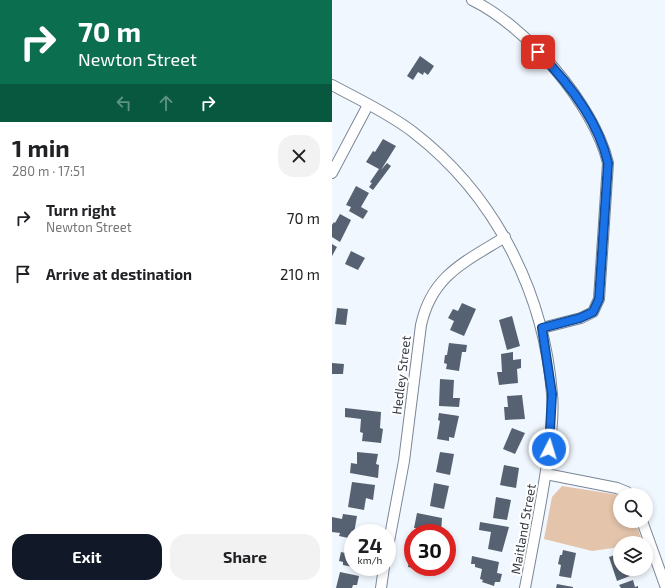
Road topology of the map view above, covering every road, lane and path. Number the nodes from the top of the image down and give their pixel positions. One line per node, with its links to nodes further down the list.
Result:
1 (472, 0): 6 (street)
2 (332, 85): 3 (street, Maitland Street)
3 (368, 104): 4 (street); 5 (street, Maitland Street)
4 (332, 173)
5 (505, 237): 6 (street, Maitland Street); 9 (street, Hedley Street)
6 (542, 328): 7 (street, Maitland Street)
7 (546, 474): 8 (street); 14 (street, Maitland Street)
8 (617, 488)
9 (392, 524)
10 (645, 528): 12 (street)
11 (383, 576): 13 (street)
12 (665, 585)
13 (381, 588)
14 (525, 588)

